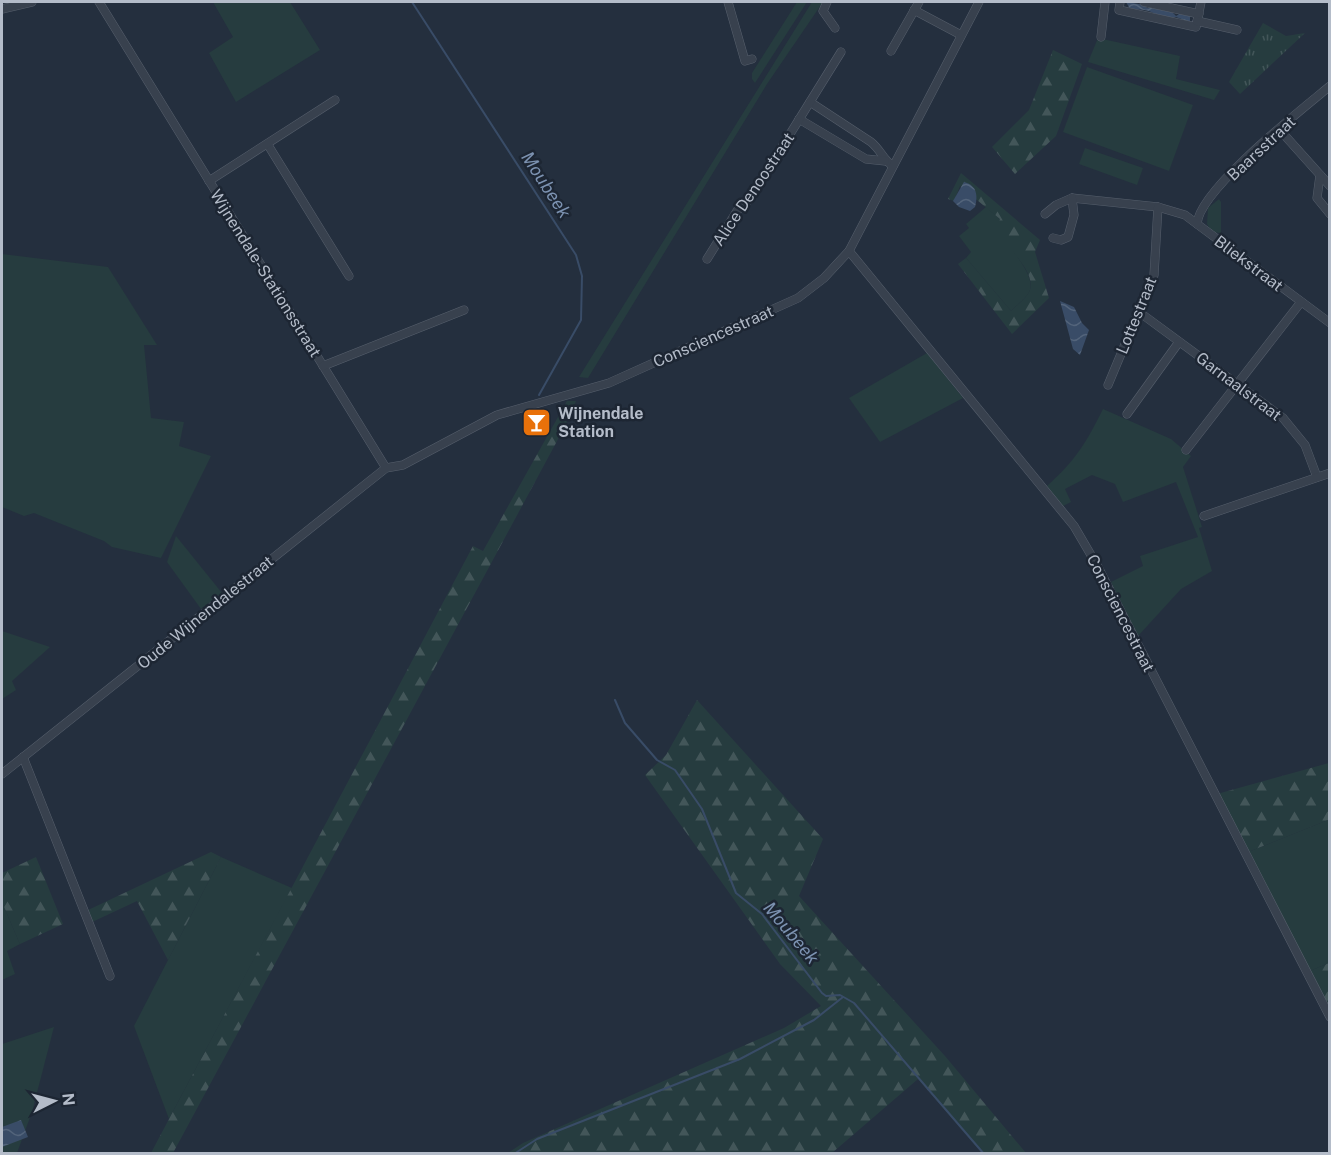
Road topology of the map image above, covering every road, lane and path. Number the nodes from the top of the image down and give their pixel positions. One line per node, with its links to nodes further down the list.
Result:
1 (32, 2): 11 (street)
2 (99, 2): 30 (street, Wijnendale-Stationsstraat)
3 (728, 2): 20 (street)
4 (827, 2): 14 (street)
5 (919, 2): 12 (street)
6 (979, 2): 16 (street, Consciencestraat)
7 (1105, 2): 17 (street)
8 (1120, 2): 13 (street)
9 (1144, 2): 13 (street)
10 (1201, 2): 13 (street)
11 (2, 9)
12 (914, 10): 16 (street); 18 (street)
13 (1198, 17): 15 (street)
14 (835, 28)
15 (1238, 30)
16 (961, 36): 28 (street, Consciencestraat)
17 (1101, 37)
18 (891, 51)
19 (841, 52): 23 (street, Alice Denoostraat)
20 (752, 59)
21 (1329, 86): 25 (street, Baarsstraat)
22 (335, 100): 26 (street, Wijnendale-Stationsstraat)
23 (810, 102): 24 (street, Alice Denoostraat); 27 (street, Alice Denoostraat)
24 (799, 119): 27 (street, Alice Denoostraat); 40 (street, Alice Denoostraat)
25 (1279, 129): 29 (street); 35 (street, Baarsstraat)
26 (268, 145): 30 (street, Wijnendale-Stationsstraat); 41 (street)
27 (885, 161): 28 (street, Alice Denoostraat)
28 (893, 166): 39 (street, Consciencestraat)
29 (1320, 175): 31 (street); 36 (street)
30 (208, 181): 47 (street, Wijnendale-Stationsstraat)
31 (1329, 186)
32 (1072, 198): 33 (street, Bliekstraat); 34 (street); 38 (street)
33 (1158, 207): 37 (street, Bliekstraat); 44 (street, Lottestraat)
34 (1045, 214)
35 (1197, 214): 37 (street, Bliekstraat)
36 (1329, 214)
37 (1197, 224): 42 (street, Bliekstraat)
38 (1053, 238)
39 (849, 251): 52 (street, Consciencestraat); 59 (street, Consciencestraat)
40 (707, 260)
41 (349, 276)
42 (1301, 302): 45 (street, Bliekstraat); 49 (street)
43 (464, 310): 47 (street, Wijnendale-Stationsstraat)
44 (1138, 312): 46 (street, Garnaalstraat); 48 (street, Lottestraat)
45 (1329, 323)
46 (1179, 342): 49 (street, Garnaalstraat); 50 (street)
47 (323, 366): 52 (street, Wijnendale-Stationsstraat)
48 (1108, 385)
49 (1239, 385): 51 (street); 54 (street, Garnaalstraat)
50 (1127, 414)
51 (1186, 450)
52 (386, 468): 56 (street, Oude Wijnendalestraat)
53 (1329, 473): 54 (street)
54 (1317, 477): 55 (street)
55 (1204, 516)
56 (23, 757): 57 (street, Oude Wijnendalestraat); 58 (street)
57 (2, 774)
58 (110, 976)
59 (1329, 1017)

